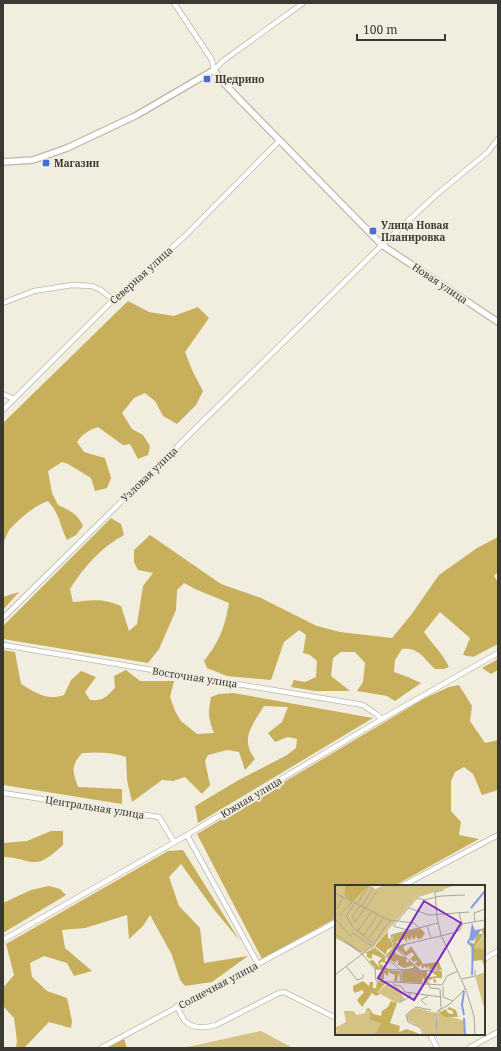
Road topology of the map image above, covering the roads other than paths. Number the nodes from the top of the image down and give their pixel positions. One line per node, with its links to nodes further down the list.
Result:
1 (174, 3): 3 (street)
2 (303, 3): 3 (street)
3 (214, 70): 5 (street, Новая улица); 6 (street)
4 (498, 139): 7 (street)
5 (279, 141): 7 (street, Новая улица); 8 (street, Северная улица)
6 (3, 162)
7 (382, 244): 10 (street, Новая улица); 14 (street, Узловая улица)
8 (113, 300): 9 (street); 12 (street, Северная улица)
9 (3, 303)
10 (498, 322)
11 (3, 394): 12 (street)
12 (14, 399): 13 (street, Северная улица)
13 (3, 410)
14 (3, 618)
15 (3, 645): 17 (street, Восточная улица)
16 (498, 653): 17 (street, Южная улица)
17 (382, 719): 19 (street, Южная улица)
18 (3, 793): 21 (street, Центральная улица)
19 (187, 835): 21 (street, Южная улица); 27 (street)
20 (498, 835): 22 (street)
21 (174, 842): 24 (street, Южная улица)
22 (404, 885)
23 (335, 923): 27 (street, Солнечная улица)
24 (3, 940)
25 (498, 951): 26 (street)
26 (485, 958)
27 (258, 964): 28 (street, Солнечная улица)
28 (177, 1006): 29 (street); 32 (street, Солнечная улица)
29 (335, 1018)
30 (498, 1032): 34 (street)
31 (430, 1035): 33 (street)
32 (101, 1048)
33 (437, 1048)
34 (469, 1048)

